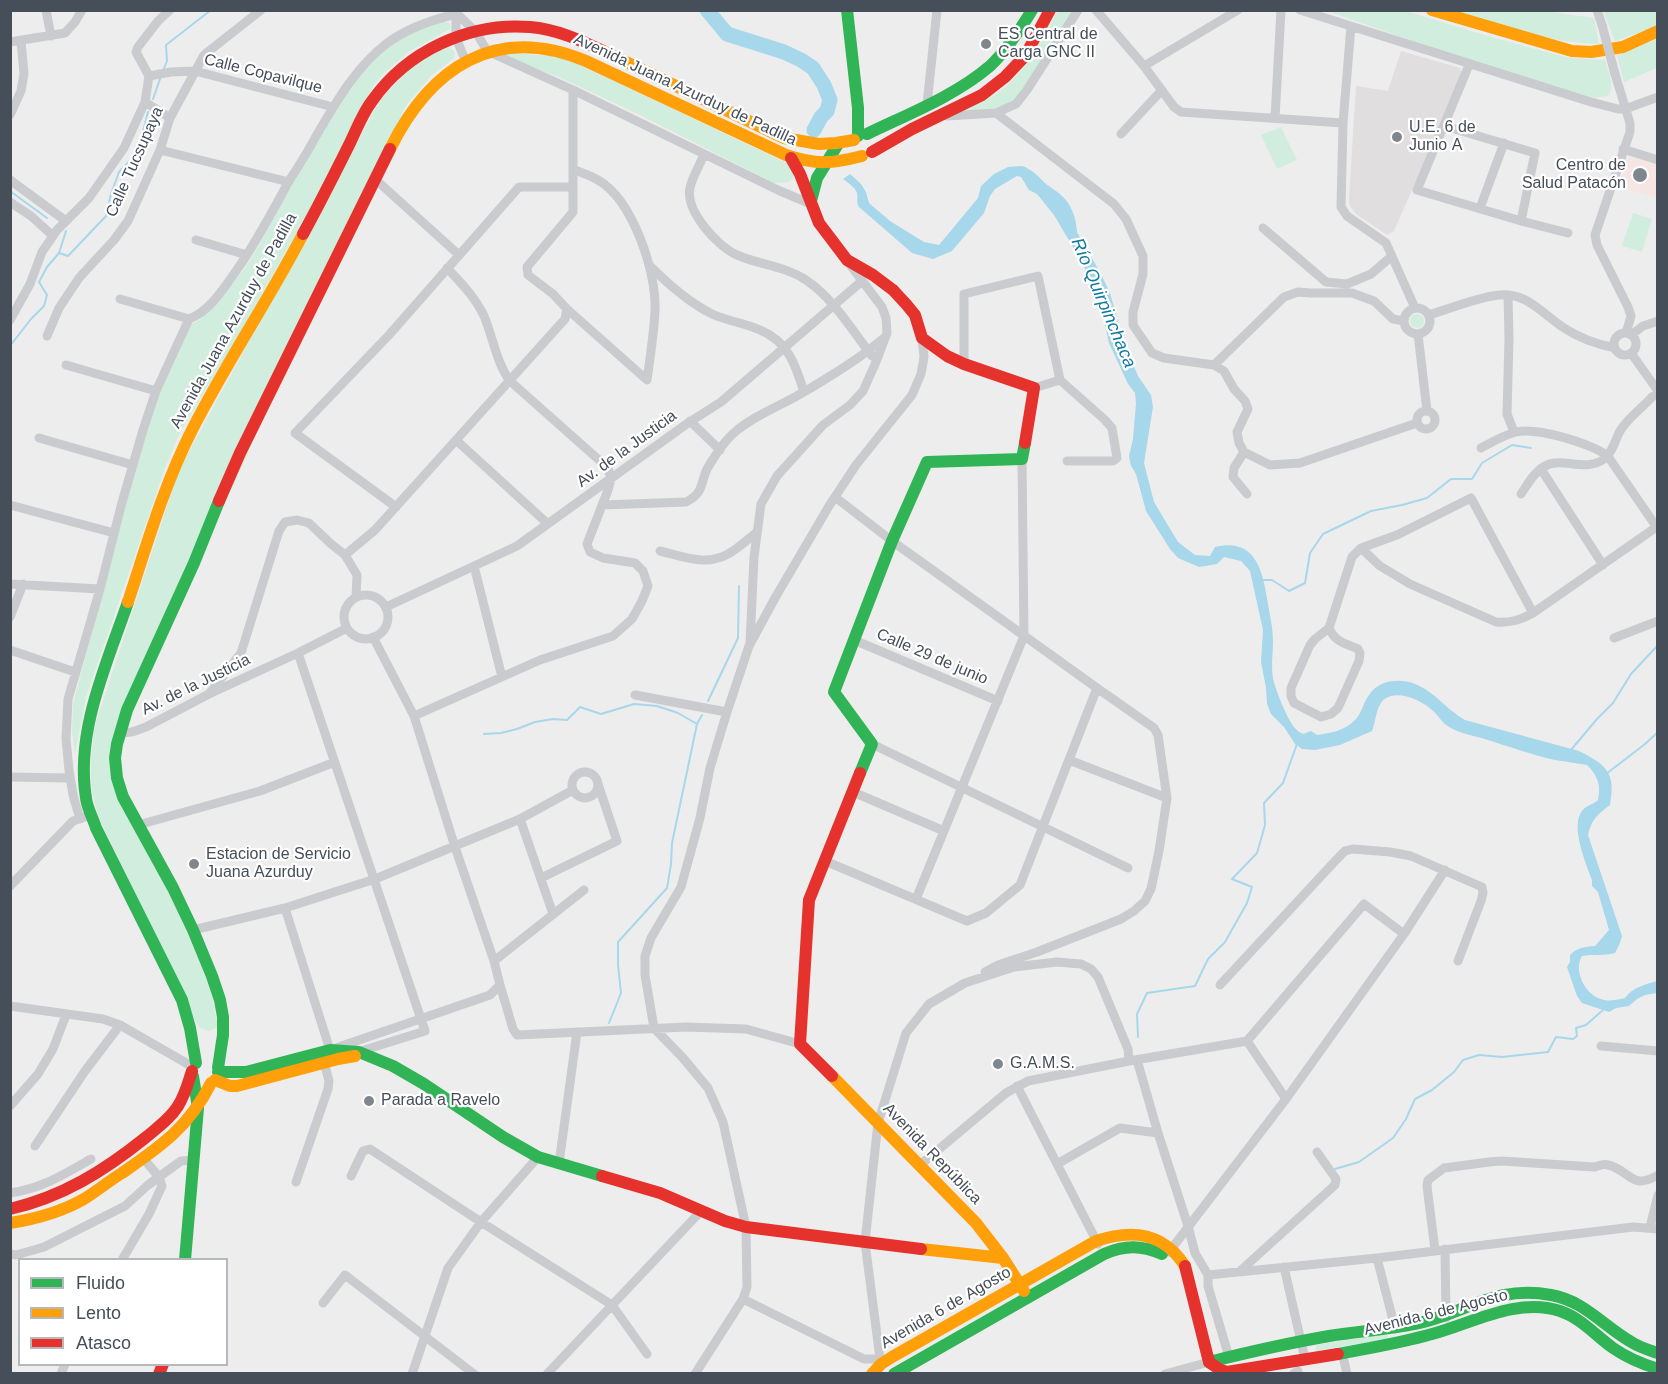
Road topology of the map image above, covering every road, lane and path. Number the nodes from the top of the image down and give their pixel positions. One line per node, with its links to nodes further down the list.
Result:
1 (46, 10): 20 (street)
2 (82, 10): 20 (street)
3 (170, 10): 29 (street)
4 (261, 10): 28 (street, Calle Tucsupaya)
5 (847, 10): 45 (main road)
6 (937, 10): 34 (street)
7 (1032, 10): 34 (main road, Avenida Juana Azurduy de Padilla)
8 (1050, 10): 40 (main road, Avenida Juana Azurduy de Padilla)
9 (1078, 10): 37 (street)
10 (1096, 10): 27 (street)
11 (1238, 10): 27 (street)
12 (1281, 10): 41 (street)
13 (1300, 10): 17 (street)
14 (1432, 10): 18 (main road)
15 (1597, 10): 36 (street, bridge)
16 (455, 12): 19 (street); 21 (street); 35 (street)
17 (1351, 26): 26 (street); 42 (street)
18 (1658, 31)
19 (476, 32): 21 (main road, Avenida Juana Azurduy de Padilla); 24 (street); 47 (main road, Avenida Juana Azurduy de Padilla)
20 (51, 36): 22 (street)
21 (456, 38): 25 (street); 172 (main road, Avenida Juana Azurduy de Padilla)
22 (21, 41): 23 (street); 38 (street)
23 (10, 42)
24 (487, 51): 25 (main road, Avenida Juana Azurduy de Padilla); 30 (street); 52 (main road, Avenida Juana Azurduy de Padilla)
25 (466, 62): 56 (main road, Avenida Juana Azurduy de Padilla)
26 (1469, 65): 36 (street); 43 (street)
27 (1144, 66): 31 (street)
28 (195, 71): 29 (street, Calle Copavilque); 35 (street, Calle Copavilque); 39 (street, Calle Tucsupaya)
29 (152, 75): 33 (street)
30 (573, 90): 50 (street); 55 (street)
31 (1162, 90): 41 (street); 44 (street)
32 (1658, 98): 36 (street)
33 (145, 102): 39 (street); 63 (street)
34 (927, 104): 45 (main road, Avenida Juana Azurduy de Padilla)
35 (333, 107): 58 (street)
36 (1625, 108): 48 (street)
37 (996, 113): 40 (street); 98 (street)
38 (10, 115)
39 (170, 117): 49 (street, Calle Tucsupaya)
40 (934, 117): 51 (main road, Avenida Juana Azurduy de Padilla)
41 (1275, 118): 42 (street)
42 (1343, 123): 71 (street)
43 (1445, 126): 46 (street); 62 (street)
44 (1121, 134)
45 (863, 135): 47 (main road, Avenida Juana Azurduy de Padilla); 51 (main road); 51 (main road)
46 (1504, 143): 62 (street); 64 (street)
47 (838, 144): 54 (main road)
48 (1623, 149): 53 (street); 87 (street)
49 (160, 150): 58 (street); 88 (street, Calle Tucsupaya)
50 (704, 154): 61 (street); 78 (street)
51 (867, 154): 54 (main road, Avenida Juana Azurduy de Padilla)
52 (791, 158): 54 (main road, Avenida Juana Azurduy de Padilla); 61 (main road)
53 (1658, 160)
54 (825, 163): 61 (main road)
55 (573, 169): 59 (street); 73 (street)
56 (375, 179): 70 (street); 161 (main road, Avenida Juana Azurduy de Padilla)
57 (10, 180): 63 (street)
58 (289, 182): 69 (street)
59 (573, 187): 70 (street); 80 (street)
60 (10, 202): 67 (street)
61 (811, 204): 72 (main road)
62 (1480, 208): 64 (street)
63 (66, 221): 67 (street)
64 (1521, 221): 66 (street)
65 (1263, 228): 71 (street)
66 (1568, 233)
67 (53, 236): 83 (street)
68 (196, 240): 69 (street)
69 (247, 255): 82 (street)
70 (459, 255): 74 (street)
71 (1392, 256): 79 (street)
72 (847, 260): 75 (street); 90 (main road)
73 (650, 266): 80 (street); 91 (street)
74 (447, 268): 100 (street); 125 (street)
75 (862, 281): 78 (street, Av. de la Justicia); 89 (street)
76 (1508, 295): 81 (street); 92 (street); 108 (street)
77 (120, 299): 82 (street)
78 (833, 306): 91 (street, Av. de la Justicia); 93 (street)
79 (1414, 308): 81 (street); 84 (street)
80 (567, 309): 100 (street)
81 (1429, 315): 86 (street)
82 (189, 319): 102 (street)
83 (10, 320)
84 (1404, 321): 86 (street); 98 (street)
85 (1658, 321): 87 (street)
86 (1418, 334): 105 (street)
87 (1629, 334): 92 (street); 94 (street)
88 (47, 336)
89 (885, 336): 93 (street); 95 (street)
90 (922, 338): 96 (main road); 122 (street)
91 (784, 348): 103 (street); 106 (street, Av. de la Justicia)
92 (1615, 348): 94 (street)
93 (868, 351): 95 (street); 103 (street)
94 (1630, 353): 104 (street)
95 (876, 362): 128 (street)
96 (964, 364): 99 (street); 101 (main road)
97 (66, 365): 102 (street)
98 (1214, 365): 113 (street)
99 (1060, 380): 101 (street); 116 (street)
100 (510, 381): 110 (street); 119 (street)
101 (1034, 388): 115 (main road)
102 (156, 391): 117 (street)
103 (804, 392): 112 (street)
104 (1658, 392): 114 (street)
105 (1427, 411): 107 (street); 107 (street)
106 (690, 421): 112 (street); 119 (street, Av. de la Justicia)
107 (1417, 423): 113 (street)
108 (1514, 432): 111 (street); 114 (street)
109 (39, 438): 117 (street)
110 (456, 440): 125 (street); 126 (street)
111 (1482, 448)
112 (720, 450): 123 (street)
113 (1244, 452): 120 (street)
114 (1607, 455): 118 (street); 127 (street)
115 (1022, 459): 130 (main road); 146 (street)
116 (1067, 461)
117 (133, 465): 129 (street)
118 (1541, 469): 121 (street); 134 (street)
119 (611, 479): 123 (street); 126 (street, Av. de la Justicia)
120 (1247, 494)
121 (1521, 494)
122 (835, 497): 130 (street); 150 (street)
123 (602, 505): 154 (street)
124 (10, 506): 129 (street)
125 (396, 507): 133 (street)
126 (548, 524): 135 (street, Av. de la Justicia)
127 (1657, 527): 134 (street)
128 (757, 532): 132 (street); 150 (street)
129 (114, 533): 138 (street)
130 (892, 541): 146 (street); 149 (main road)
131 (1361, 548): 141 (street); 141 (street); 145 (street)
132 (660, 550)
133 (345, 555): 139 (street); 156 (street)
134 (1603, 565): 141 (street)
135 (474, 566): 140 (street, Av. de la Justicia); 154 (street)
136 (10, 584): 137 (street)
137 (23, 584): 138 (street); 142 (street)
138 (100, 590): 153 (street)
139 (356, 597): 140 (street); 144 (street)
140 (386, 607): 147 (street)
141 (1533, 613)
142 (10, 617)
143 (1658, 621): 148 (street)
144 (347, 628): 147 (street); 152 (street, Av. de la Justicia)
145 (1329, 628): 145 (street)
146 (1024, 636): 155 (street); 158 (street)
147 (373, 638): 160 (street)
148 (1614, 638)
149 (854, 640): 158 (street, Calle 29 de junio); 162 (main road)
150 (749, 646): 159 (street)
151 (10, 650): 153 (street)
152 (298, 653): 156 (street, Av. de la Justicia); 164 (street)
153 (75, 672): 166 (street)
154 (501, 677): 160 (street)
155 (1097, 688): 163 (street); 171 (street)
156 (209, 694): 161 (street, Av. de la Justicia)
157 (635, 694): 159 (street)
158 (998, 701): 168 (street)
159 (726, 712): 199 (street)
160 (414, 716): 177 (street)
161 (120, 733): 174 (main road, Avenida Juana Azurduy de Padilla)
162 (872, 744): 168 (street); 170 (main road)
163 (1069, 760): 171 (street); 175 (street)
164 (335, 762): 174 (street); 182 (street)
165 (10, 777): 166 (street)
166 (70, 778): 172 (street)
167 (598, 784): 169 (street); 169 (street); 181 (street)
168 (962, 788): 175 (street); 176 (street)
169 (573, 790): 173 (street)
170 (853, 792): 176 (street); 178 (main road)
171 (1167, 798): 192 (street)
172 (86, 817): 183 (street); 209 (main road, Avenida Juana Azurduy de Padilla)
173 (520, 819): 177 (street); 181 (street)
174 (138, 825): 188 (main road, Avenida Juana Azurduy de Padilla)
175 (1043, 828): 179 (street); 185 (street)
176 (944, 831): 185 (street)
177 (455, 847): 182 (street); 190 (street)
178 (825, 861): 185 (street); 202 (main road)
179 (1128, 868)
180 (1445, 870): 189 (street); 191 (street); 194 (street)
181 (541, 878): 187 (street)
182 (375, 879): 186 (street); 197 (street)
183 (10, 886)
184 (584, 890): 187 (street)
185 (916, 899)
186 (285, 908): 188 (street); 205 (street)
187 (553, 914): 190 (street)
188 (194, 930): 210 (main road, Avenida Juana Azurduy de Padilla)
189 (1404, 934): 201 (street); 212 (street)
190 (494, 960): 193 (street)
191 (1458, 961)
192 (964, 983): 207 (street); 215 (street)
193 (500, 985): 197 (street); 200 (street)
194 (1220, 985)
195 (10, 1006): 196 (street)
196 (66, 1015): 198 (street); 213 (street)
197 (421, 1020): 205 (street); 206 (street)
198 (120, 1025): 209 (street); 217 (street)
199 (654, 1028): 200 (street); 202 (street); 237 (street)
200 (578, 1032): 223 (street)
201 (1247, 1041): 207 (street); 212 (street)
202 (800, 1044): 215 (main road, Avenida República)
203 (1601, 1046): 204 (street)
204 (1658, 1051)
205 (334, 1054): 206 (main road); 208 (main road); 210 (main road)
206 (363, 1054): 219 (main road)
207 (1133, 1061): 211 (street); 216 (street)
208 (324, 1062): 210 (main road); 229 (street)
209 (194, 1069): 214 (main road); 232 (main road, Avenida Juana Azurduy de Padilla)
210 (216, 1076): 214 (main road, Avenida Juana Azurduy de Padilla)
211 (1017, 1086): 224 (street); 225 (street)
212 (1286, 1099): 236 (street)
213 (10, 1106)
214 (198, 1108): 220 (main road, Avenida Juana Azurduy de Padilla); 222 (main road)
215 (878, 1123): 225 (main road, Avenida República); 240 (street)
216 (1158, 1133): 224 (street); 236 (street)
217 (35, 1146)
218 (1317, 1152): 251 (street)
219 (538, 1157): 223 (main road); 234 (street)
220 (143, 1158): 228 (street); 235 (main road, Avenida Juana Azurduy de Padilla)
221 (91, 1159): 230 (street)
222 (194, 1160): 228 (street); 246 (main road)
223 (559, 1163): 233 (main road)
224 (1057, 1164): 239 (street)
225 (920, 1165): 247 (main road, Avenida República)
226 (1658, 1175): 241 (street)
227 (351, 1176): 234 (street)
228 (159, 1178): 243 (street); 245 (street)
229 (296, 1182)
230 (10, 1193)
231 (1658, 1195): 238 (street)
232 (10, 1209)
233 (702, 1210): 237 (main road); 257 (street)
234 (481, 1222): 257 (street); 261 (street)
235 (10, 1223)
236 (1188, 1226): 242 (street); 252 (street)
237 (746, 1227): 240 (main road); 255 (street)
238 (1654, 1228): 241 (street)
239 (1096, 1241): 242 (main road, Avenida 6 de Agosto); 244 (street); 253 (main road, Avenida 6 de Agosto)
240 (865, 1242): 247 (main road); 269 (street)
241 (1440, 1250): 248 (street); 258 (street)
242 (1168, 1253): 244 (main road, Avenida 6 de Agosto); 270 (main road, Avenida 6 de Agosto)
243 (13, 1254): 249 (street)
244 (1104, 1254): 254 (main road, Avenida 6 de Agosto)
245 (123, 1258)
246 (185, 1258)
247 (1003, 1258): 253 (main road, Avenida República)
248 (1377, 1258): 250 (street); 259 (street)
249 (10, 1264)
250 (1284, 1267): 251 (street); 262 (street)
251 (1239, 1272): 252 (street)
252 (1208, 1275): 267 (street)
253 (1020, 1284): 254 (main road, Avenida República); 269 (main road, Avenida 6 de Agosto)
254 (1028, 1297): 277 (main road, Avenida 6 de Agosto)
255 (743, 1299): 269 (street); 276 (street)
256 (323, 1303): 261 (street)
257 (612, 1305): 266 (street); 275 (street)
258 (1445, 1315): 259 (main road, Avenida 6 de Agosto); 260 (street); 265 (main road, Avenida 6 de Agosto)
259 (1394, 1327): 262 (main road, Avenida 6 de Agosto); 263 (street)
260 (1449, 1329): 263 (main road, Avenida 6 de Agosto); 271 (main road, Avenida 6 de Agosto)
261 (425, 1335): 273 (street); 274 (street)
262 (1302, 1342): 267 (main road, Avenida 6 de Agosto); 268 (street)
263 (1397, 1343): 264 (main road, Avenida 6 de Agosto)
264 (1342, 1352): 268 (main road, Avenida 6 de Agosto); 279 (street)
265 (1656, 1353): 271 (main road)
266 (647, 1354)
267 (1229, 1357): 270 (main road, Avenida 6 de Agosto)
268 (1305, 1359): 272 (main road, Avenida 6 de Agosto)
269 (880, 1368)
270 (1210, 1368): 272 (main road, Avenida 6 de Agosto); 278 (street)
271 (1654, 1368)
272 (1248, 1371)
273 (412, 1374)
274 (474, 1374)
275 (547, 1374)
276 (695, 1374)
277 (894, 1374)
278 (1165, 1374)
279 (1347, 1374)

